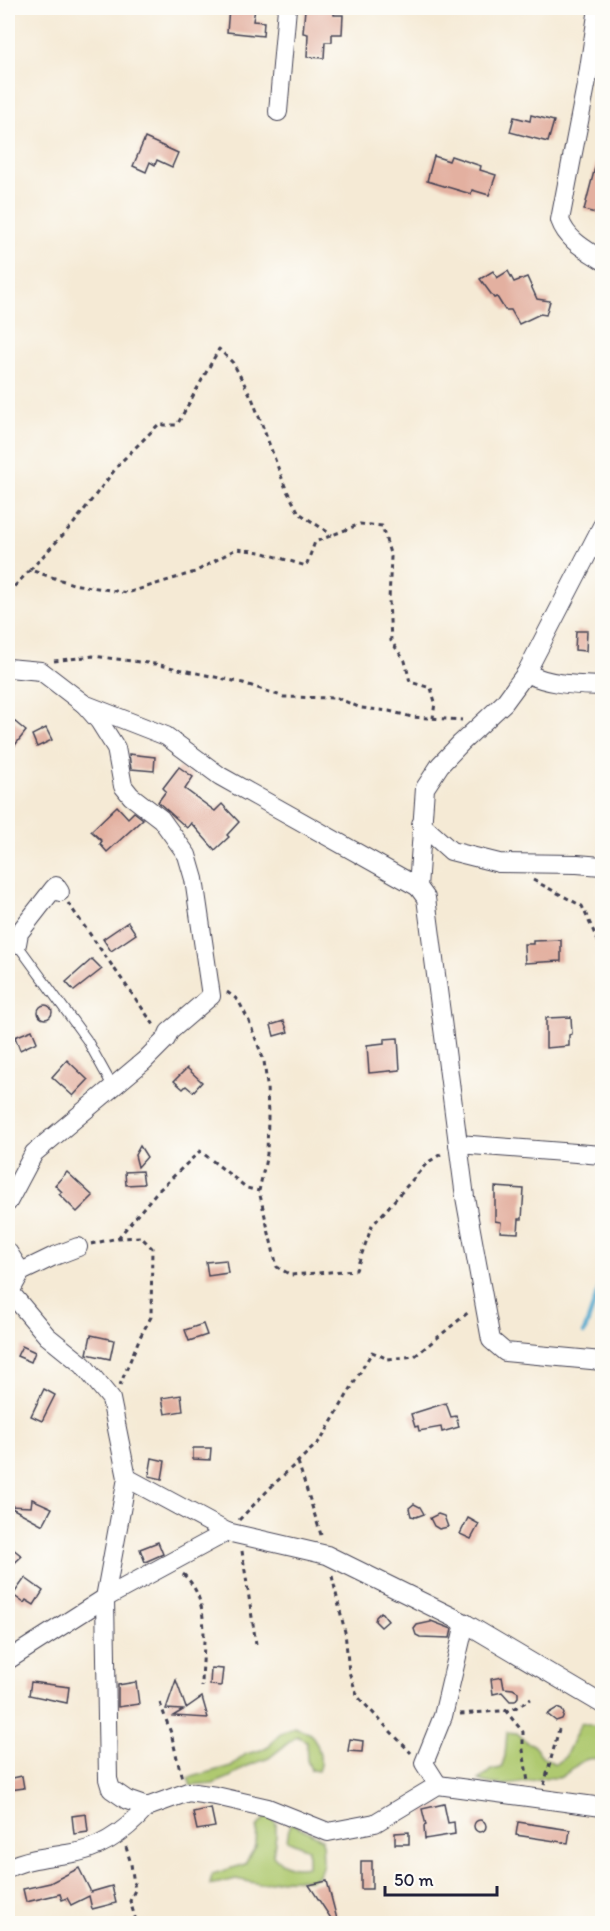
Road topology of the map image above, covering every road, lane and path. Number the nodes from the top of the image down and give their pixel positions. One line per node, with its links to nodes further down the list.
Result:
1 (287, 8): 3 (street)
2 (599, 13): 4 (street)
3 (279, 112)
4 (603, 260)
5 (603, 526): 11 (street)
6 (332, 535): 7 (path); 7 (path); 14 (path)
7 (30, 570): 8 (path)
8 (8, 593)
9 (51, 661): 14 (path)
10 (8, 668): 13 (street)
11 (526, 673): 12 (street); 15 (street)
12 (603, 686)
13 (84, 705): 19 (street); 23 (street)
14 (432, 718): 15 (path)
15 (482, 722): 16 (street)
16 (421, 824): 17 (street); 19 (street)
17 (603, 866)
18 (530, 879): 22 (path)
19 (418, 887): 26 (street)
20 (60, 892): 21 (street); 24 (path)
21 (14, 935): 25 (lane)
22 (603, 950)
23 (212, 996): 24 (street); 28 (path)
24 (166, 1039): 25 (street)
25 (113, 1087): 29 (street)
26 (458, 1144): 27 (street); 28 (path); 35 (street)
27 (603, 1155)
28 (259, 1191): 30 (path)
29 (8, 1202)
30 (118, 1238): 31 (path); 37 (path)
31 (78, 1247): 33 (street)
32 (8, 1252): 33 (street)
33 (21, 1272): 34 (street)
34 (9, 1294): 37 (street)
35 (483, 1300): 36 (street); 38 (path)
36 (603, 1361)
37 (111, 1399): 39 (street)
38 (298, 1462): 40 (path); 41 (path)
39 (127, 1478): 40 (street); 43 (street)
40 (227, 1532): 41 (street); 42 (street); 45 (path)
41 (327, 1555): 44 (street); 54 (path)
42 (170, 1563): 43 (street); 47 (path)
43 (105, 1598): 46 (street); 59 (street)
44 (465, 1623): 50 (street); 52 (street)
45 (256, 1644)
46 (8, 1660)
47 (202, 1687)
48 (531, 1700): 51 (path)
49 (160, 1703): 56 (path)
50 (603, 1704)
51 (505, 1710): 52 (path); 57 (path)
52 (443, 1716): 54 (street)
53 (559, 1729): 57 (path)
54 (424, 1763): 55 (street)
55 (438, 1785): 56 (street); 57 (street)
56 (179, 1795): 59 (street)
57 (535, 1797): 58 (street)
58 (602, 1805)
59 (147, 1807): 60 (street)
60 (121, 1831): 61 (street); 62 (path)
61 (8, 1868)
62 (136, 1923)

